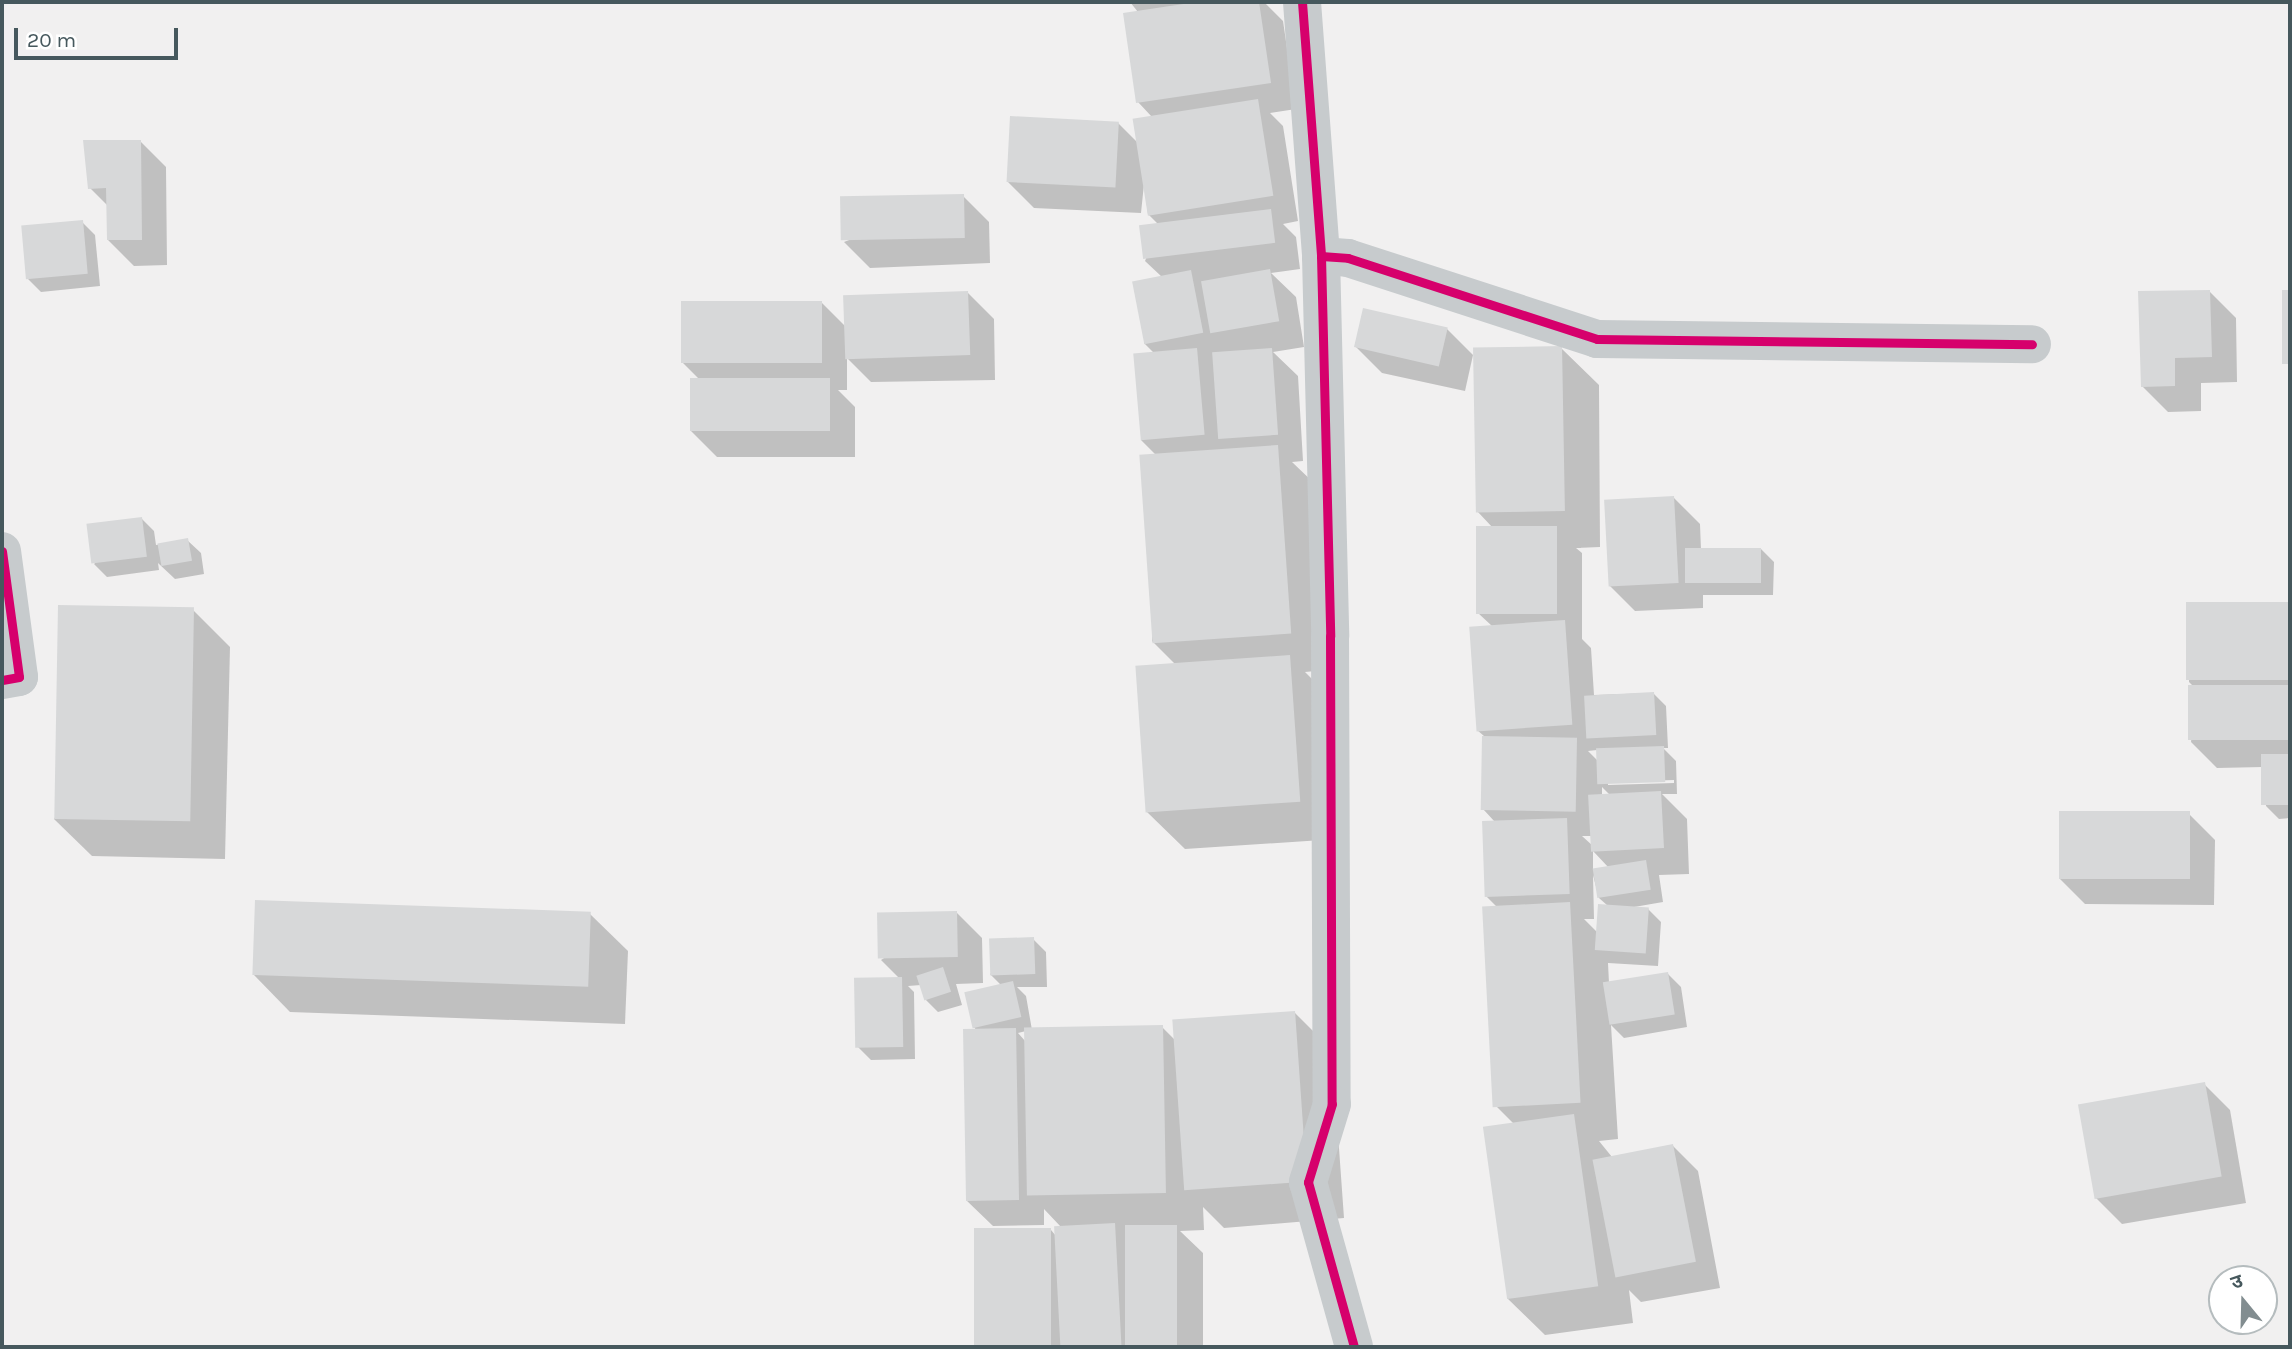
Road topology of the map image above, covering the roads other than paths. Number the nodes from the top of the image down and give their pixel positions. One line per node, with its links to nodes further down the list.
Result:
1 (1302, 2): 2 (street)
2 (1321, 256): 3 (street); 6 (street)
3 (2032, 344)
4 (2, 551): 5 (street)
5 (2, 680)
6 (1354, 1347)

